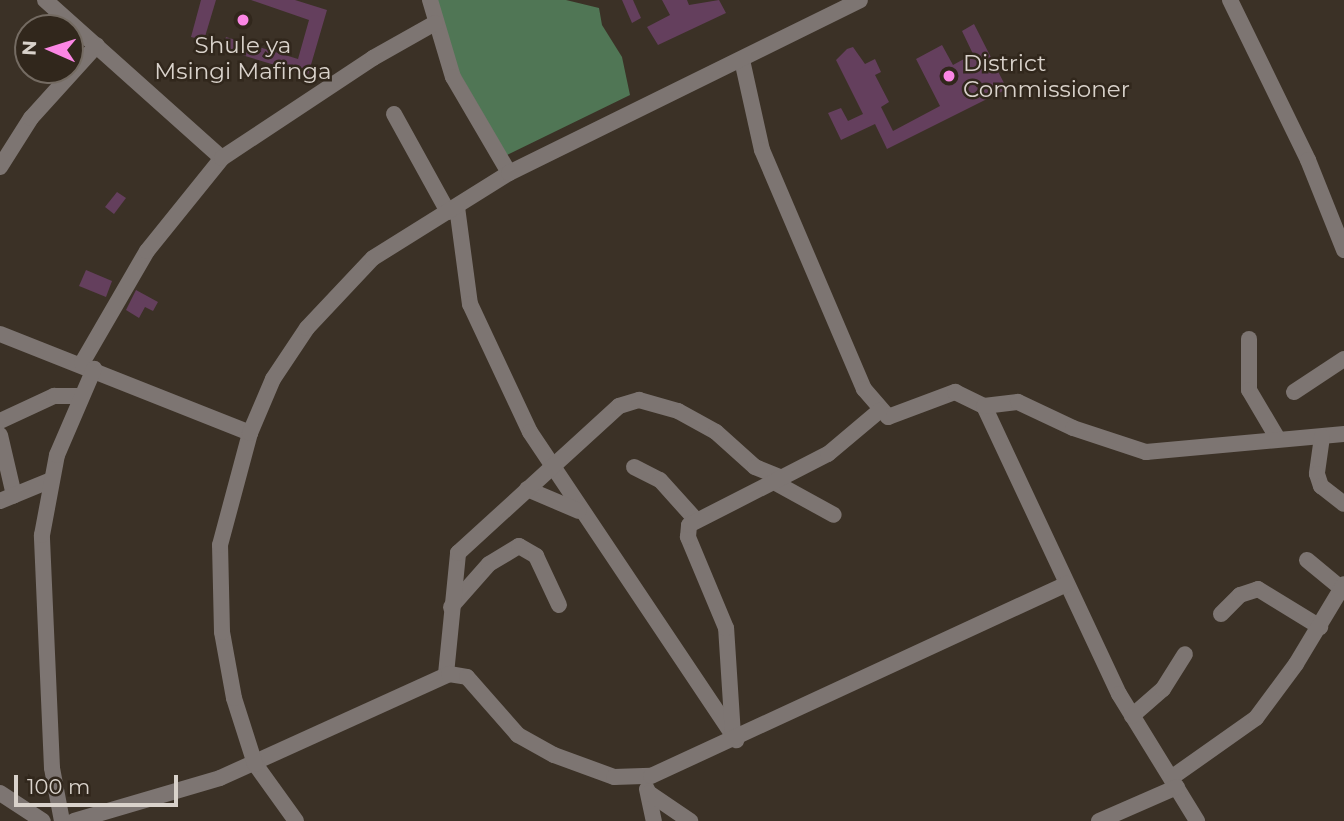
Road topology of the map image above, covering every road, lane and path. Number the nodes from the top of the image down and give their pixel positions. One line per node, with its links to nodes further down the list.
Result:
1 (45, 0): 6 (street)
2 (430, 0): 5 (street)
3 (860, 0): 7 (street)
4 (1230, 0): 13 (street)
5 (435, 23): 9 (street); 11 (street)
6 (97, 46): 9 (street); 10 (street)
7 (742, 60): 11 (street); 21 (street)
8 (394, 114): 12 (street)
9 (222, 158): 17 (street)
10 (0, 167)
11 (509, 173): 12 (street)
12 (452, 209): 23 (street); 29 (street)
13 (1344, 250)
14 (0, 334): 17 (street)
15 (1249, 339): 27 (street)
16 (1344, 359): 18 (street)
17 (88, 366): 19 (street); 23 (street)
18 (1294, 392)
19 (80, 396): 22 (street); 30 (street)
20 (984, 407): 21 (street); 27 (street); 39 (street)
21 (879, 411): 31 (street)
22 (0, 421)
23 (250, 433): 49 (street)
24 (1344, 434): 26 (street)
25 (0, 435): 33 (street)
26 (1322, 437): 27 (street); 34 (street)
27 (1278, 439)
28 (634, 467): 37 (street)
29 (551, 468): 31 (street); 32 (street); 35 (street)
30 (51, 480): 33 (street); 55 (street)
31 (778, 480): 36 (street); 37 (street)
32 (527, 489): 35 (street); 42 (street)
33 (7, 498)
34 (1344, 504)
35 (579, 511): 48 (street)
36 (834, 515)
37 (696, 520): 48 (street)
38 (1307, 559): 40 (street)
39 (1066, 584): 47 (street); 48 (street)
40 (1343, 587): 44 (street)
41 (559, 605): 42 (street)
42 (451, 607): 46 (street)
43 (1221, 614): 44 (street)
44 (1320, 627): 51 (street)
45 (1185, 654): 47 (street)
46 (446, 674): 49 (street); 50 (street)
47 (1132, 716): 51 (street)
48 (735, 737): 50 (street)
49 (255, 764): 56 (street); 57 (street)
50 (643, 776): 53 (street)
51 (1174, 783): 60 (street); 61 (street)
52 (0, 793): 54 (street)
53 (649, 793): 58 (street); 59 (street)
54 (43, 821)
55 (62, 821)
56 (74, 821)
57 (296, 821)
58 (654, 821)
59 (690, 821)
60 (1099, 821)
61 (1197, 821)

